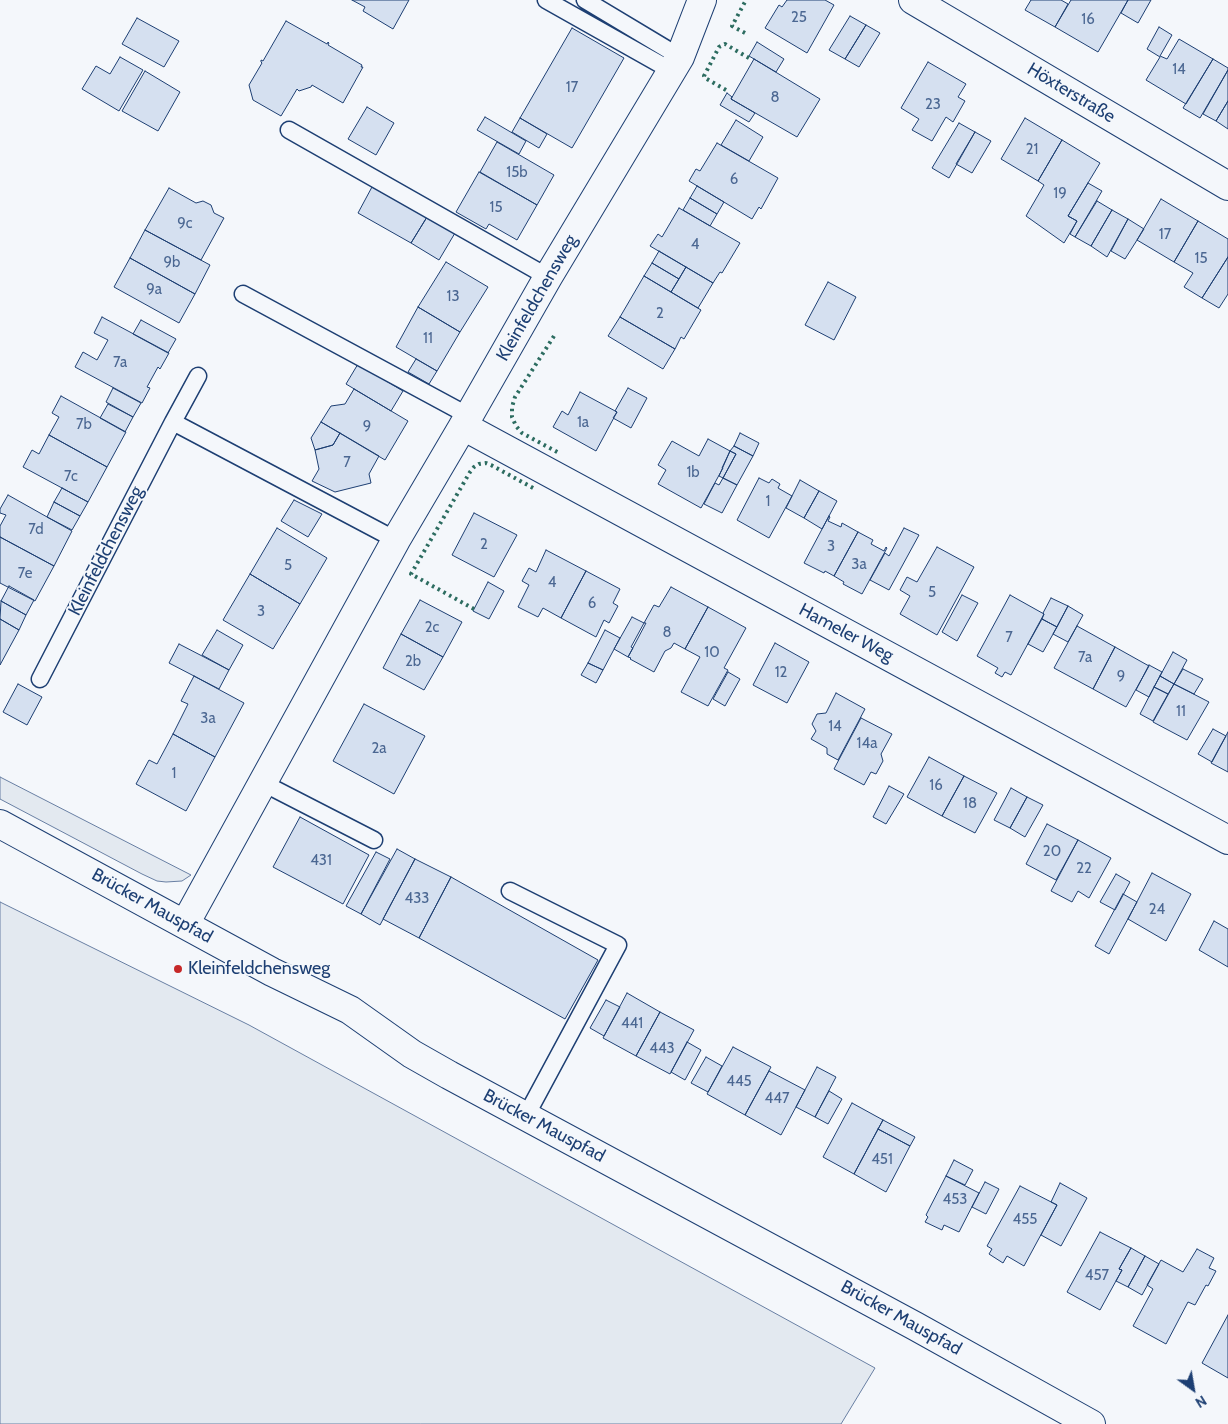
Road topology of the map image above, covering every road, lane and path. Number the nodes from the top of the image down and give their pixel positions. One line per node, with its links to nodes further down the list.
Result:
1 (546, 0): 5 (lane)
2 (585, 0): 5 (lane)
3 (702, 0): 5 (street, Kleinfeldchensweg)
4 (913, 0): 7 (street, Höxterstraße)
5 (676, 64): 8 (street, Kleinfeldchensweg)
6 (289, 130): 8 (lane)
7 (1228, 186)
8 (548, 277): 11 (street, Kleinfeldchensweg)
9 (243, 294): 11 (lane)
10 (198, 376): 12 (lane, Kleinfeldchensweg)
11 (466, 421): 13 (street, Kleinfeldchensweg); 18 (street, Hameler Weg)
12 (173, 422): 13 (lane); 14 (lane, Kleinfeldchensweg)
13 (396, 540): 15 (street, Kleinfeldchensweg)
14 (40, 680)
15 (263, 783): 17 (lane); 20 (street, Kleinfeldchensweg)
16 (0, 824): 20 (street, Brücker Mauspfad)
17 (374, 840)
18 (1228, 840)
19 (510, 890): 21 (lane)
20 (185, 924): 21 (street, Brücker Mauspfad)
21 (526, 1116): 22 (street, Brücker Mauspfad)
22 (1091, 1424)

